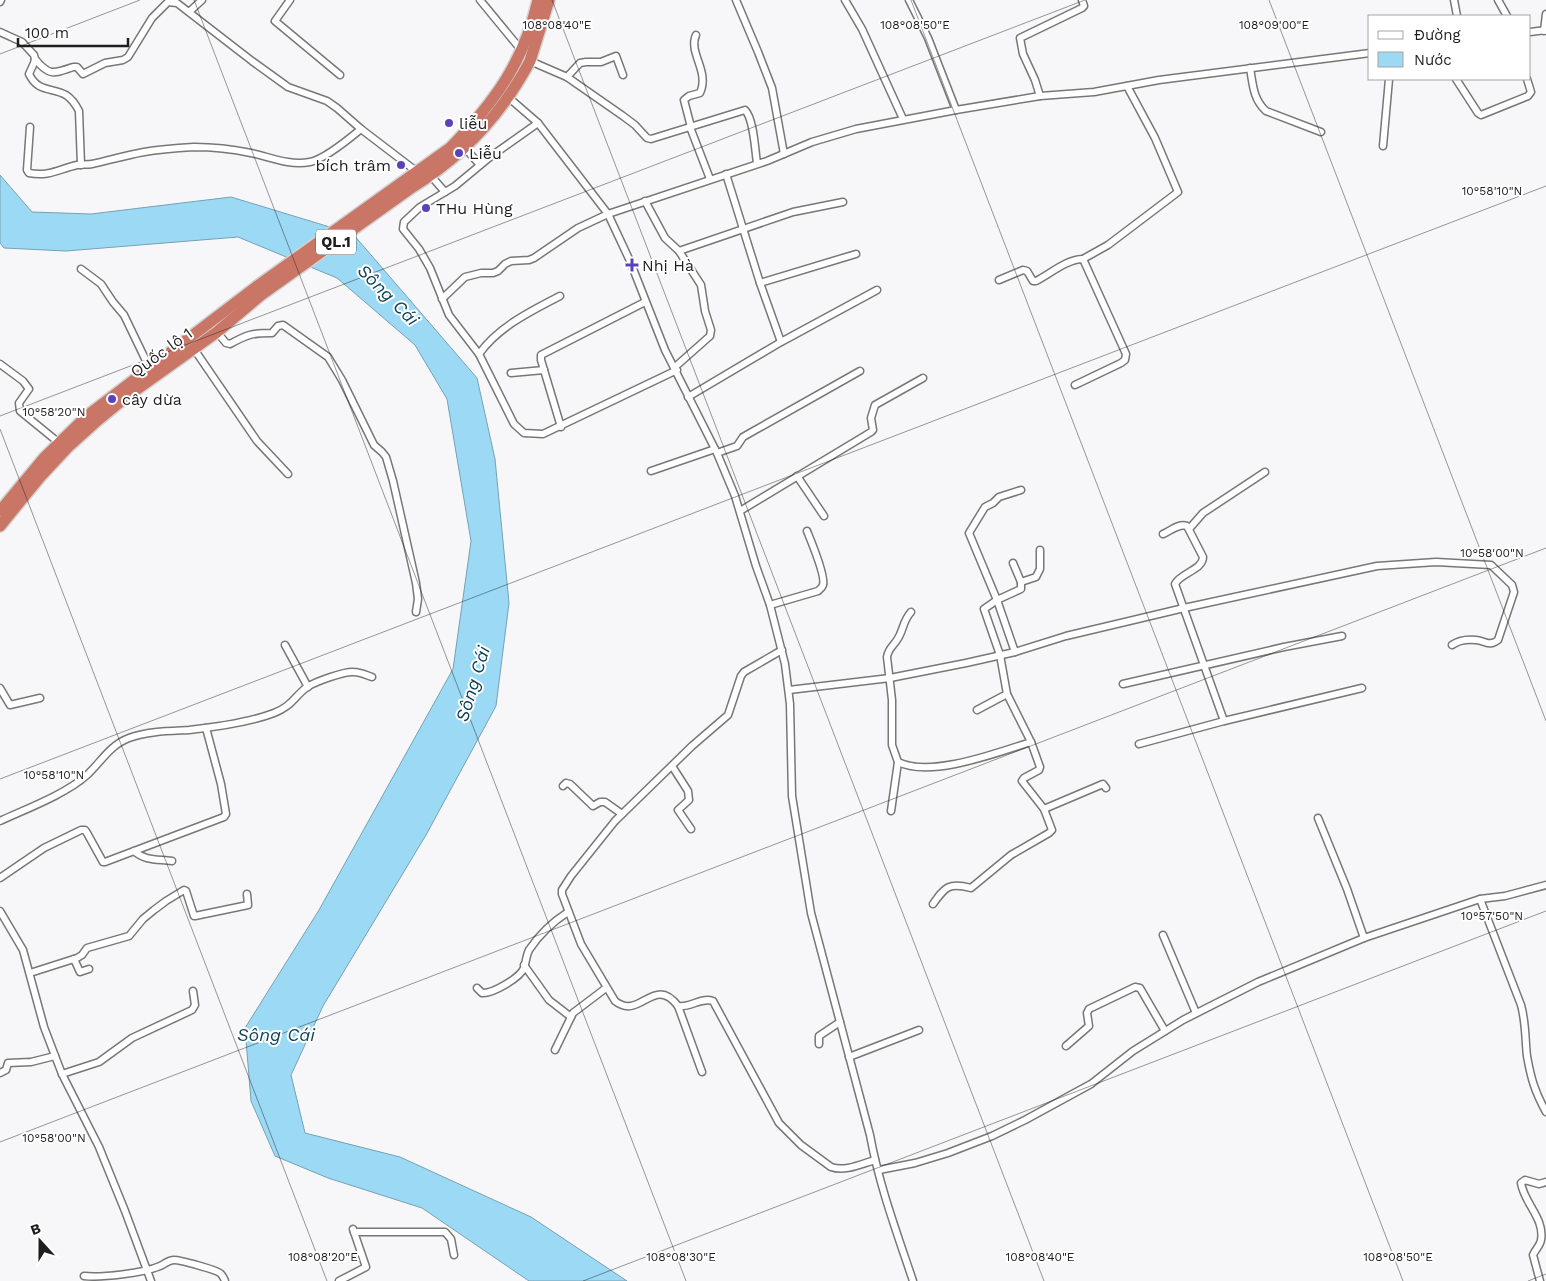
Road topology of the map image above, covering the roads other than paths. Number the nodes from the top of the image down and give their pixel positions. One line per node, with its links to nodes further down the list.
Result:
1 (202, 0): 13 (street)
2 (290, 0): 26 (street)
3 (480, 0): 21 (street)
4 (538, 0): 21 (highway, QL.1)
5 (549, 0): 24 (highway, QL.1)
6 (736, 0): 44 (street)
7 (845, 0): 36 (street)
8 (909, 0): 35 (street)
9 (1082, 0): 33 (street)
10 (1454, 0): 15 (street)
11 (1498, 0): 16 (street)
12 (163, 2): 13 (street); 23 (street)
13 (189, 12): 40 (street)
14 (1546, 14): 17 (street)
15 (1457, 15)
16 (1506, 15)
17 (1545, 30): 19 (street)
18 (0, 32): 23 (street)
19 (1531, 32)
20 (696, 35): 38 (street)
21 (522, 51): 48 (highway, QL.1)
22 (1368, 53): 25 (street)
23 (35, 59): 46 (street)
24 (530, 61): 28 (street); 34 (highway, QL.1)
25 (1250, 68): 32 (street); 41 (street)
26 (340, 74)
27 (623, 75): 28 (street)
28 (566, 77): 38 (street)
29 (1389, 80): 42 (street)
30 (1457, 80): 31 (street)
31 (1527, 80)
32 (1127, 86): 33 (street); 60 (street)
33 (1040, 96): 35 (street)
34 (508, 97): 37 (street); 43 (highway, QL.1)
35 (956, 110): 36 (street)
36 (903, 119): 44 (street)
37 (538, 123): 47 (street); 56 (street)
38 (690, 127): 45 (street); 51 (street)
39 (30, 128): 46 (street)
40 (361, 129): 46 (street); 48 (street)
41 (1322, 132)
42 (1383, 146)
43 (465, 148): 47 (street); 50 (highway, QL.1)
44 (784, 154): 45 (street)
45 (757, 163): 49 (street)
46 (81, 165)
47 (480, 165): 53 (street)
48 (416, 171): 52 (highway, QL.1)
49 (726, 174): 51 (street); 57 (street)
50 (431, 176): 52 (highway, QL.1); 53 (street)
51 (710, 179): 54 (street)
52 (407, 184): 65 (highway, QL.1)
53 (445, 192): 67 (street)
54 (645, 201): 56 (street); 58 (street)
55 (843, 202): 57 (street)
56 (608, 214): 67 (street); 68 (street)
57 (744, 230): 58 (street); 63 (street)
58 (678, 251): 75 (street)
59 (856, 254): 63 (street)
60 (1083, 260): 62 (street); 80 (street)
61 (81, 269): 74 (street)
62 (999, 280)
63 (760, 283): 70 (street)
64 (877, 290): 70 (street)
65 (258, 291): 69 (highway, Quốc lộ 1 / QL.1); 74 (highway, Quốc lộ 1 / QL.1)
66 (560, 296): 72 (street)
67 (442, 299): 72 (street)
68 (645, 302): 75 (street); 76 (street)
69 (217, 332): 71 (highway, Quốc lộ 1 / QL.1); 103 (street)
70 (781, 342): 81 (street)
71 (194, 349): 87 (street); 93 (highway, Quốc lộ 1 / QL.1)
72 (478, 354): 82 (street)
73 (0, 364): 83 (street)
74 (149, 367): 83 (highway, Quốc lộ 1 / QL.1)
75 (676, 369): 81 (street); 82 (street)
76 (544, 370): 78 (street); 82 (street)
77 (860, 371): 84 (street)
78 (511, 373)
79 (923, 378): 88 (street)
80 (1075, 385)
81 (688, 397): 84 (street)
82 (561, 427)
83 (58, 442): 90 (highway, Quốc lộ 1 / QL.1)
84 (716, 451): 85 (street); 91 (street)
85 (651, 472)
86 (1265, 472): 94 (street)
87 (288, 474)
88 (797, 476): 91 (street); 92 (street)
89 (1021, 490): 100 (street)
90 (0, 511)
91 (740, 511): 101 (street)
92 (824, 516)
93 (0, 526)
94 (1189, 529): 96 (street); 102 (street)
95 (807, 531): 101 (street)
96 (1163, 534)
97 (1040, 550): 99 (street)
98 (1013, 563): 99 (street)
99 (1021, 582): 100 (street)
100 (997, 600): 109 (street); 110 (street)
101 (770, 605): 108 (street)
102 (1184, 608): 107 (street); 109 (street); 111 (street)
103 (416, 612)
104 (911, 612): 113 (street)
105 (1342, 636): 111 (street)
106 (285, 645): 115 (street)
107 (1452, 645)
108 (782, 650): 118 (street); 127 (street)
109 (1015, 652): 110 (street)
110 (1000, 655): 113 (street); 119 (street)
111 (1205, 666): 114 (street); 122 (street)
112 (372, 677): 115 (street)
113 (890, 678): 118 (street); 126 (street)
114 (1123, 684)
115 (308, 687): 123 (street)
116 (0, 688): 120 (street)
117 (1362, 688): 122 (street)
118 (789, 690): 157 (street)
119 (1007, 694): 121 (street); 124 (street)
120 (40, 698)
121 (977, 710)
122 (1224, 721): 125 (street)
123 (206, 728): 134 (street); 136 (street)
124 (1031, 742): 126 (street); 130 (street)
125 (1139, 744)
126 (898, 762): 131 (street)
127 (672, 766): 132 (street); 135 (street)
128 (563, 786): 132 (street)
129 (1106, 788): 130 (street)
130 (1044, 809): 142 (street)
131 (891, 811)
132 (622, 814): 144 (street)
133 (1318, 818): 146 (street)
134 (0, 821)
135 (691, 828)
136 (134, 851): 137 (street); 138 (street)
137 (172, 861)
138 (0, 878)
139 (1546, 885): 141 (street)
140 (248, 894): 147 (street)
141 (1480, 899): 146 (street); 168 (street)
142 (933, 904)
143 (0, 911): 150 (street)
144 (568, 912): 148 (street); 152 (street)
145 (1162, 935): 155 (street)
146 (1364, 938): 155 (street)
147 (74, 959): 149 (street); 150 (street)
148 (524, 965): 151 (street); 156 (street)
149 (89, 969)
150 (30, 973): 163 (street)
151 (478, 988)
152 (606, 988): 154 (street); 156 (street)
153 (193, 991): 167 (street)
154 (678, 1006): 166 (street); 169 (street)
155 (1196, 1013): 159 (street)
156 (571, 1017): 162 (street)
157 (840, 1022): 160 (street); 164 (street)
158 (919, 1030): 164 (street)
159 (1165, 1031): 161 (street); 170 (street)
160 (819, 1044)
161 (1066, 1046)
162 (555, 1050)
163 (55, 1056): 165 (street); 167 (street)
164 (850, 1057): 169 (street)
165 (0, 1072)
166 (702, 1072)
167 (62, 1074): 173 (street)
168 (1546, 1112)
169 (874, 1160): 170 (street)
170 (879, 1170): 178 (street)
171 (1546, 1182): 179 (street)
172 (454, 1255): 177 (street)
173 (147, 1270): 174 (street); 175 (street); 176 (street)
174 (84, 1276)
175 (151, 1281)
176 (225, 1281)
177 (339, 1281)
178 (913, 1281)
179 (1540, 1281)

